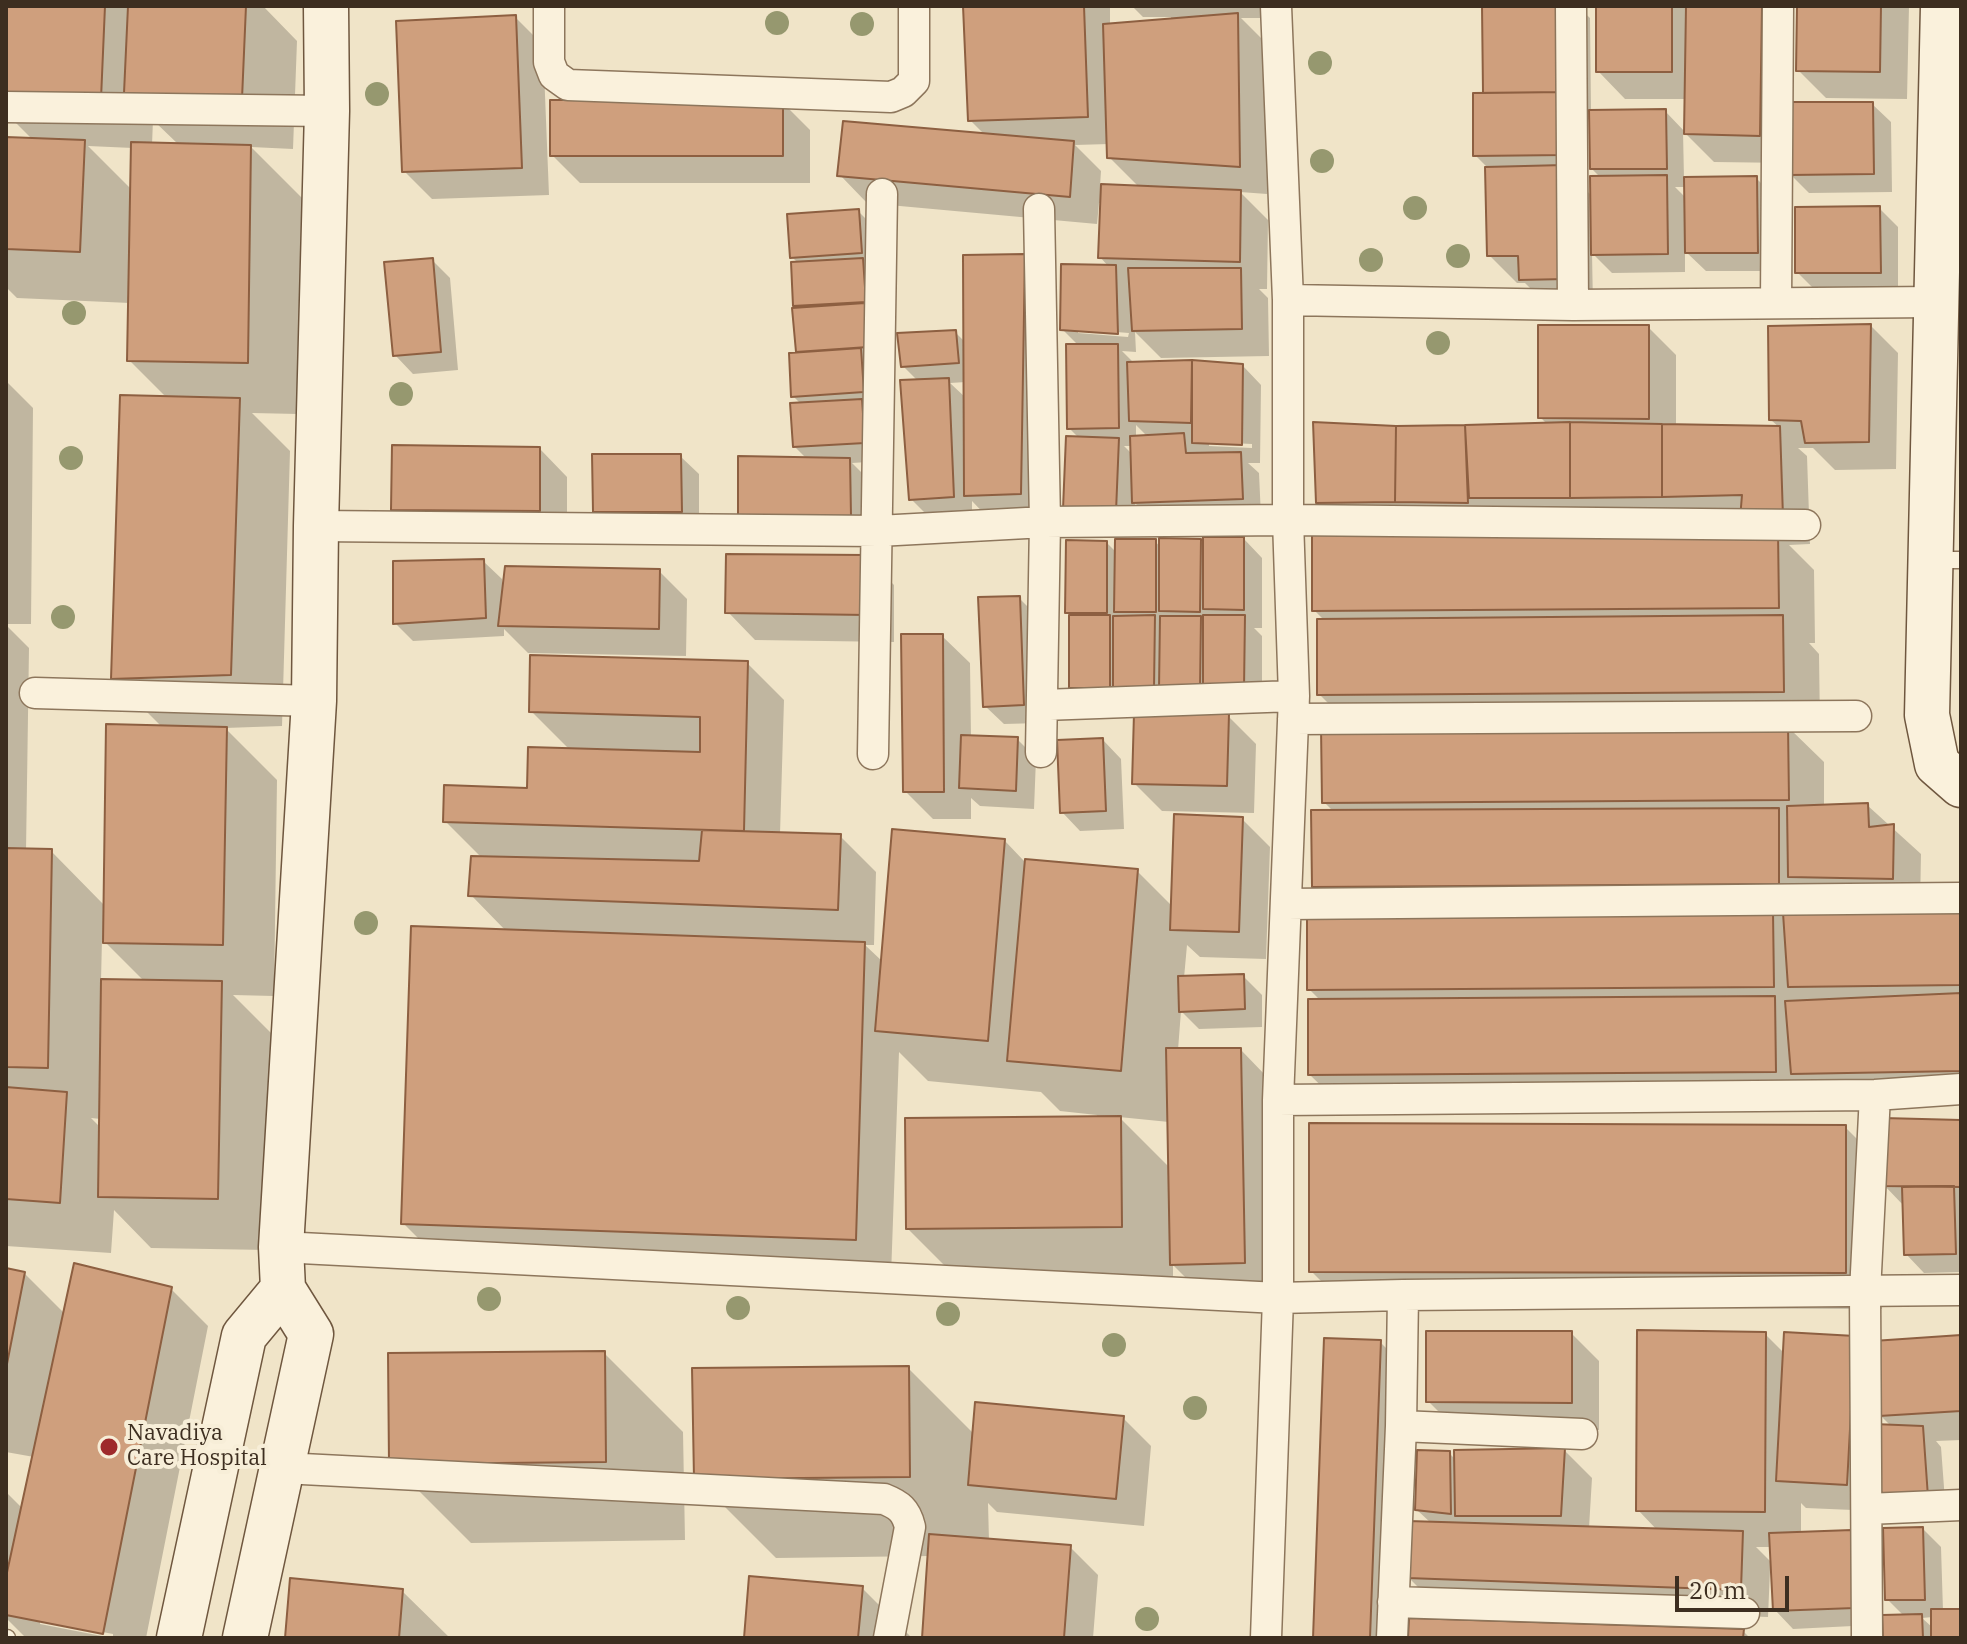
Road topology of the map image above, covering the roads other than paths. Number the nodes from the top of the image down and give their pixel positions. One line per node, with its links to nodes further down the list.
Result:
1 (326, 6): 10 (street)
2 (549, 6): 3 (street)
3 (914, 6)
4 (1276, 6): 13 (street)
5 (1571, 6): 16 (street)
6 (1778, 6): 15 (street)
7 (1943, 6): 8 (street)
8 (1952, 79): 14 (street)
9 (6, 107): 10 (street)
10 (327, 111): 20 (street)
11 (882, 194): 21 (street)
12 (1039, 209): 18 (street)
13 (1288, 300): 16 (street); 17 (street)
14 (1935, 302): 15 (street); 22 (street)
15 (1776, 303): 16 (street)
16 (1573, 305)
17 (1288, 520): 18 (street); 19 (street); 26 (street)
18 (1045, 522): 21 (street); 25 (street)
19 (1805, 525)
20 (316, 526): 21 (street); 24 (street)
21 (878, 531): 29 (street)
22 (1946, 560): 30 (street)
23 (35, 693): 24 (street)
24 (314, 701): 36 (street)
25 (1043, 705): 26 (street); 28 (street)
26 (1294, 708): 27 (street); 32 (street)
27 (1856, 716)
28 (1041, 752)
29 (873, 754)
30 (1961, 785)
31 (1961, 898): 32 (street)
32 (1287, 904): 35 (street)
33 (1961, 1089): 34 (street)
34 (1875, 1095): 35 (street); 38 (street)
35 (1278, 1100): 40 (street)
36 (282, 1268): 40 (street); 43 (street); 48 (street)
37 (1961, 1290): 38 (street)
38 (1865, 1292): 39 (street); 45 (street)
39 (1403, 1295): 40 (street); 41 (street)
40 (1278, 1298): 51 (street)
41 (1401, 1426): 42 (street); 46 (street)
42 (1582, 1434)
43 (283, 1468): 49 (street); 50 (street)
44 (1961, 1505): 45 (street)
45 (1867, 1509): 53 (street)
46 (1393, 1602): 47 (street); 52 (street)
47 (1744, 1613)
48 (179, 1638)
49 (245, 1638)
50 (889, 1638)
51 (1266, 1638)
52 (1392, 1638)
53 (1867, 1638)

